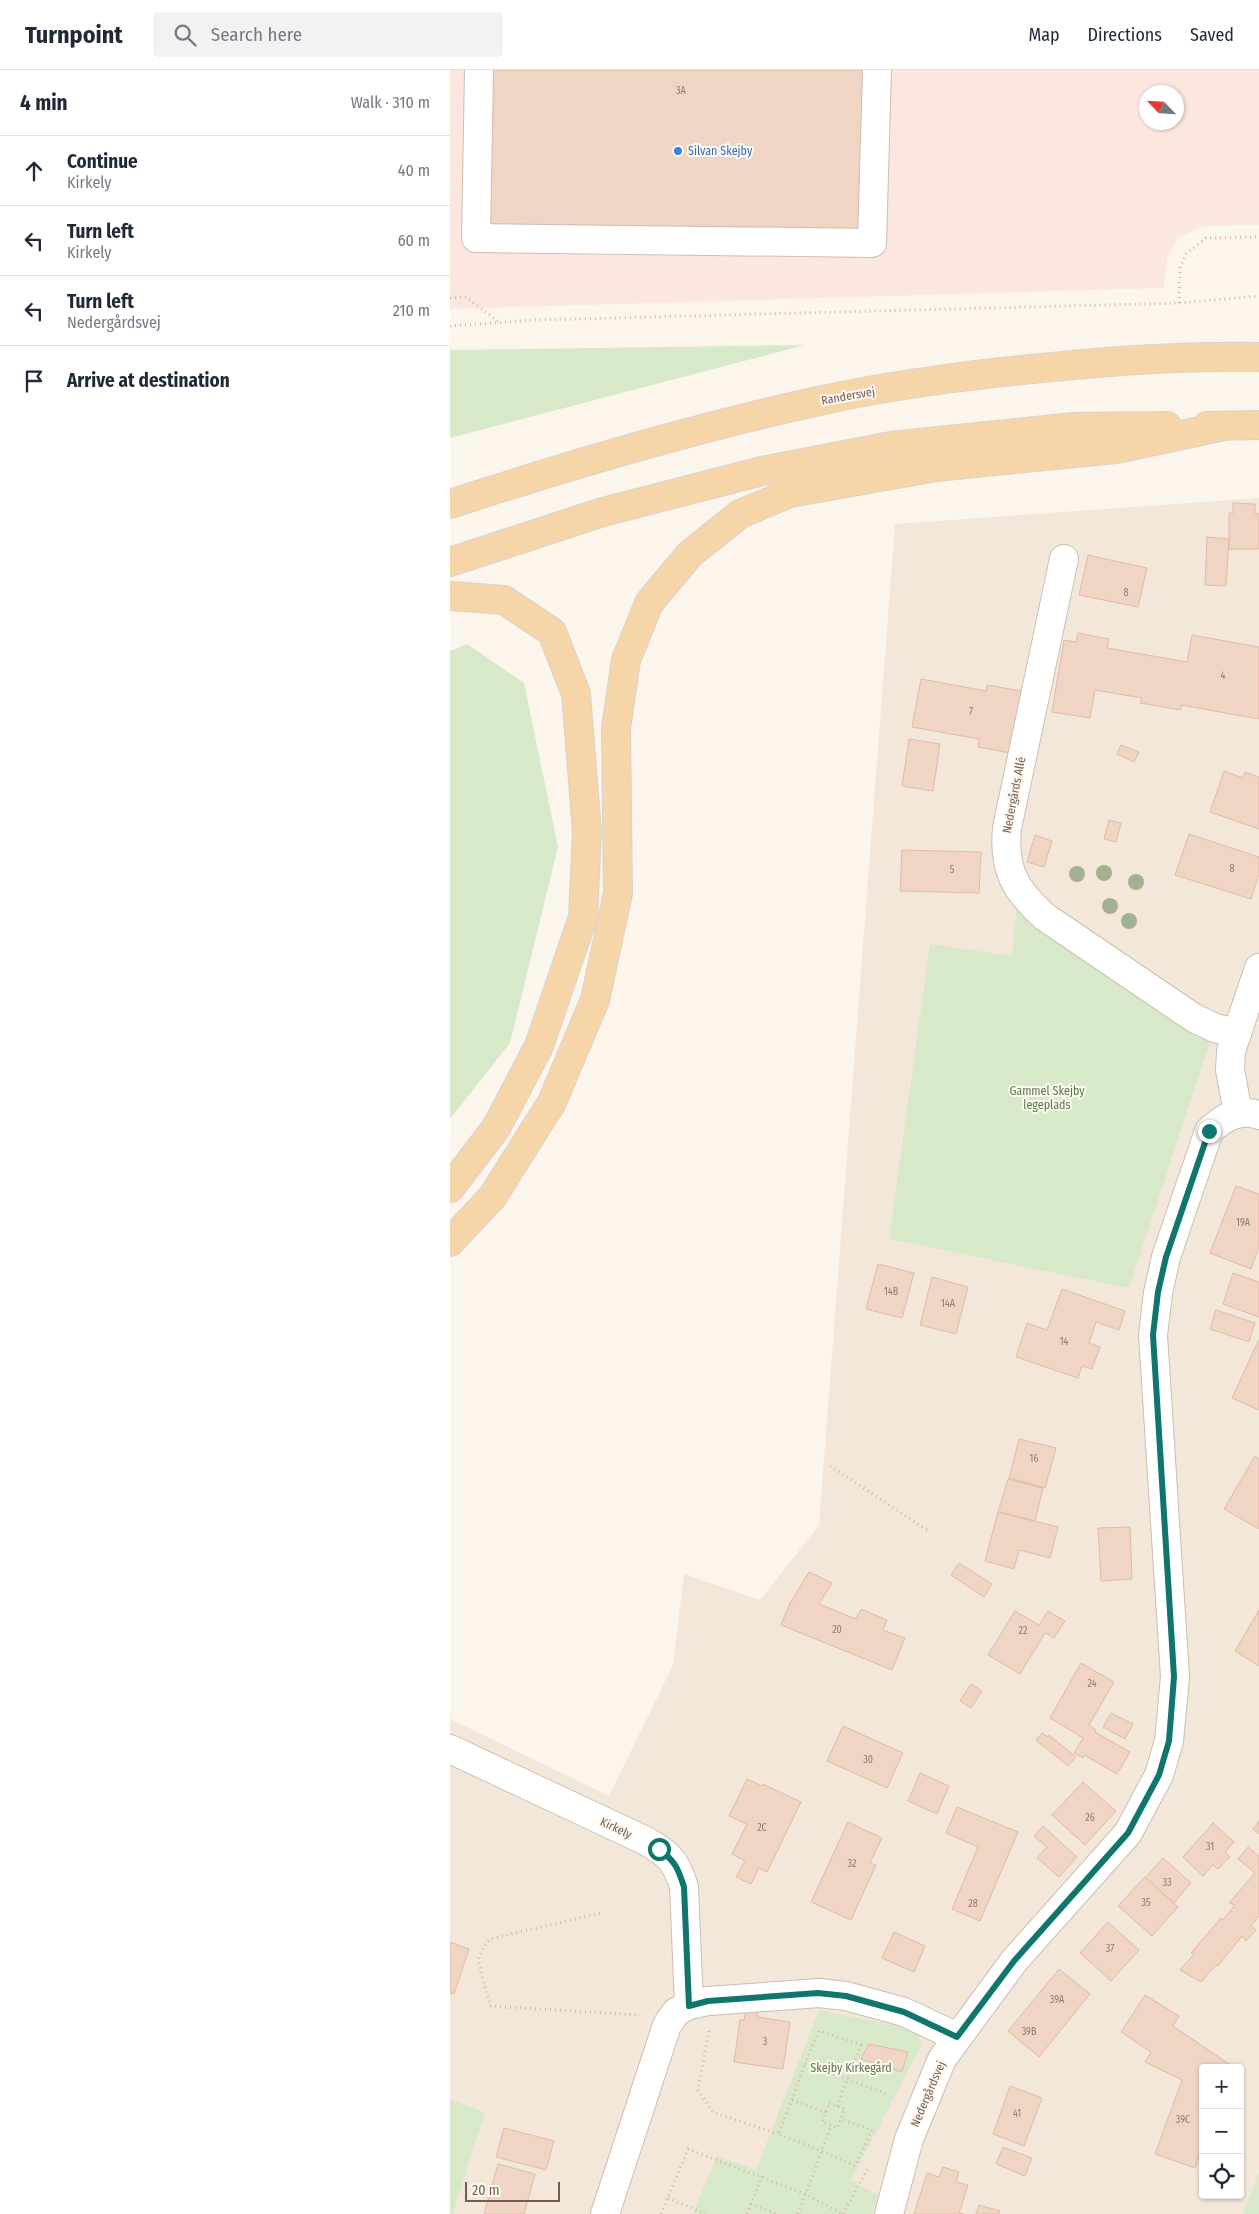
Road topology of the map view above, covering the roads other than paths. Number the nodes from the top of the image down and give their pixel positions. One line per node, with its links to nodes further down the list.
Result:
1 (479, 70): 2 (street)
2 (877, 70)
3 (1259, 357): 6 (main road, Randersvej)
4 (1259, 425): 5 (main road)
5 (1224, 426): 8 (main road); 14 (main road)
6 (450, 504)
7 (1064, 560): 11 (street, Nedergårds Allé)
8 (450, 562)
9 (450, 596): 13 (main road)
10 (1259, 968): 11 (street, Nedergårdsvej)
11 (1236, 1033): 12 (street, Nedergårdsvej)
12 (1249, 1114): 17 (street, Nedergårdsvej)
13 (450, 1188)
14 (450, 1242)
15 (450, 1749): 16 (street, Kirkely)
16 (692, 2007): 17 (street); 18 (street, Kirkely)
17 (957, 2037): 19 (street, Nedergårdsvej)
18 (605, 2214)
19 (889, 2214)

